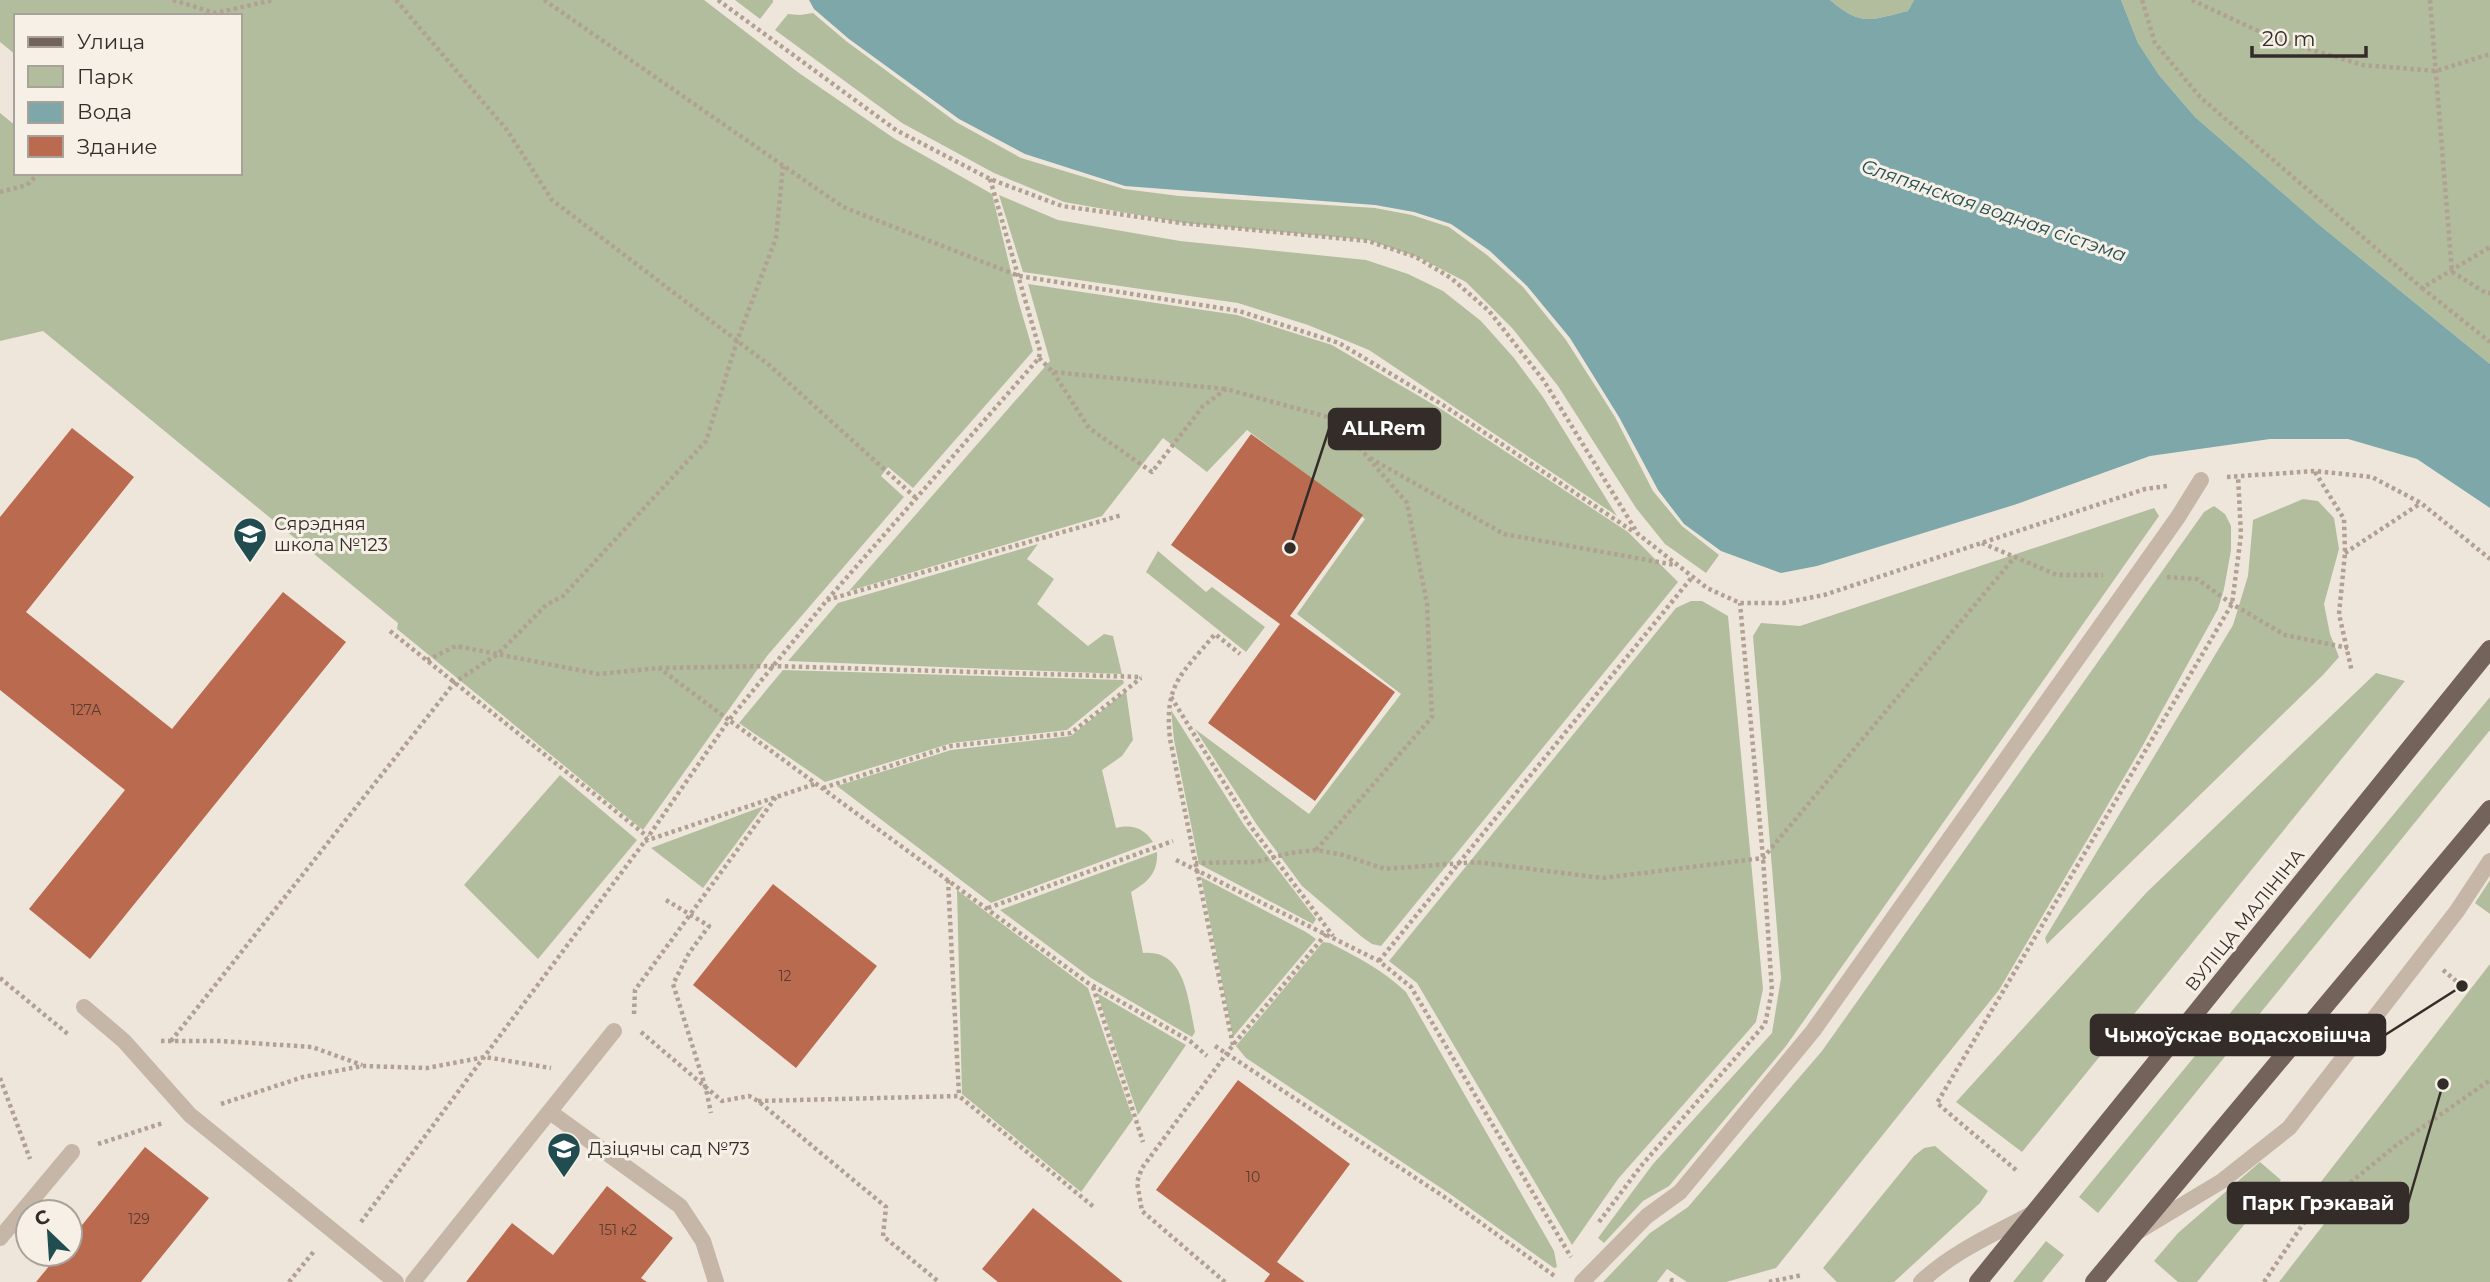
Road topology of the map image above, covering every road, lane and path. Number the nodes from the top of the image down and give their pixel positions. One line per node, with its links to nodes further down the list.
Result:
1 (173, 0): 9 (path)
2 (274, 0): 9 (path)
3 (396, 0): 21 (path)
4 (544, 0): 12 (path)
5 (718, 0): 14 (path)
6 (2142, 0): 19 (path)
7 (2192, 0): 11 (path)
8 (2430, 0): 11 (path)
9 (213, 14)
10 (2490, 54): 11 (path)
11 (2437, 71): 17 (path)
12 (783, 166): 18 (path); 21 (path)
13 (36, 175): 15 (path)
14 (990, 179): 18 (path); 33 (path)
15 (0, 192)
16 (2490, 247): 17 (path)
17 (2452, 272): 19 (path); 20 (path)
18 (1019, 276): 23 (path); 33 (path)
19 (2422, 288): 22 (path)
20 (2490, 293)
21 (737, 341): 30 (path); 47 (path)
22 (2490, 342)
23 (1039, 358): 24 (path); 30 (path)
24 (1053, 372): 25 (path); 25 (path)
25 (1226, 389): 26 (path)
26 (1367, 456): 38 (path); 62 (path)
27 (2315, 471): 28 (path); 31 (path); 35 (path)
28 (2238, 476): 29 (path); 43 (path)
29 (2201, 480): 34 (path); 39 (lane)
30 (916, 498): 41 (path)
31 (2421, 503): 35 (path); 37 (path)
32 (1122, 516): 41 (path)
33 (1638, 534): 38 (path)
34 (1982, 543): 36 (path); 42 (path)
35 (2345, 553): 45 (path)
36 (2014, 558): 39 (path); 64 (path)
37 (2490, 559)
38 (1678, 565): 40 (path)
39 (2137, 575): 43 (path); 121 (lane)
40 (1693, 576): 42 (path); 68 (path)
41 (827, 600): 50 (path)
42 (1740, 603): 64 (path)
43 (2232, 604): 45 (path); 99 (path)
44 (390, 631): 49 (path)
45 (2348, 648): 52 (path)
46 (2490, 649): 103 (main road, ВУЛІЦА МАЛІНІНА)
47 (498, 654): 49 (path); 51 (path); 53 (path)
48 (1240, 654): 54 (path)
49 (427, 660): 53 (path)
50 (773, 666): 51 (path); 55 (path); 57 (path)
51 (659, 668): 55 (path)
52 (2352, 672)
53 (455, 682): 60 (path); 80 (path)
54 (1170, 697): 63 (path); 67 (path)
55 (729, 720): 56 (path); 60 (path)
56 (816, 783): 57 (path); 58 (path)
57 (823, 788): 70 (path)
58 (776, 797): 60 (path); 73 (path)
59 (2490, 809): 107 (main road)
60 (646, 839): 86 (path)
61 (1173, 841): 72 (path)
62 (1316, 850): 63 (path); 68 (path)
63 (1274, 857): 67 (path); 75 (path)
64 (1763, 858): 68 (path); 105 (path)
65 (1177, 860): 69 (path)
66 (2490, 861): 107 (lane)
67 (1195, 863): 69 (path)
68 (1458, 864): 76 (path)
69 (1197, 870): 74 (path); 81 (path)
70 (948, 879): 72 (path); 92 (path)
71 (666, 900): 73 (path)
72 (987, 909): 77 (path)
73 (690, 915): 91 (path); 91 (path)
74 (1326, 934): 75 (path); 81 (path)
75 (1335, 938): 76 (path)
76 (1379, 961): 110 (path)
77 (1092, 986): 85 (path); 97 (path)
78 (84, 1007): 83 (lane)
79 (614, 1031): 88 (lane)
80 (171, 1041): 83 (path); 87 (path)
81 (1233, 1045): 84 (path)
82 (1215, 1046): 84 (path)
83 (130, 1048): 96 (lane)
84 (1227, 1055): 112 (path); 118 (path)
85 (1208, 1056)
86 (485, 1057): 87 (path); 88 (path); 106 (path)
87 (363, 1066): 96 (path)
88 (579, 1073): 94 (lane)
89 (0, 1078): 100 (path)
90 (2490, 1080): 104 (path)
91 (706, 1089): 93 (path); 95 (path)
92 (959, 1096): 93 (path); 102 (path)
93 (758, 1101): 117 (path)
94 (550, 1112): 115 (lane); 116 (lane)
95 (711, 1113)
96 (190, 1115): 98 (path); 106 (lane)
97 (1143, 1142)
98 (72, 1152): 100 (lane)
99 (2016, 1170)
100 (40, 1189): 108 (lane)
101 (2290, 1204): 104 (path)
102 (1095, 1208)
103 (2036, 1212): 123 (lane); 124 (main road, ВУЛІЦА МАЛІНІНА)
104 (2307, 1218): 126 (path)
105 (1595, 1227)
106 (331, 1228): 113 (path); 114 (lane)
107 (2134, 1234): 125 (main road)
108 (0, 1237)
109 (1579, 1248): 110 (path)
110 (1571, 1258): 112 (path)
111 (1802, 1275): 122 (path)
112 (1555, 1276): 119 (path); 120 (path)
113 (289, 1282)
114 (396, 1282)
115 (413, 1282)
116 (716, 1282)
117 (939, 1282)
118 (1225, 1282)
119 (1549, 1282)
120 (1564, 1282)
121 (1582, 1282)
122 (1769, 1282)
123 (1921, 1282)
124 (1978, 1282)
125 (2094, 1282)
126 (2264, 1282)

